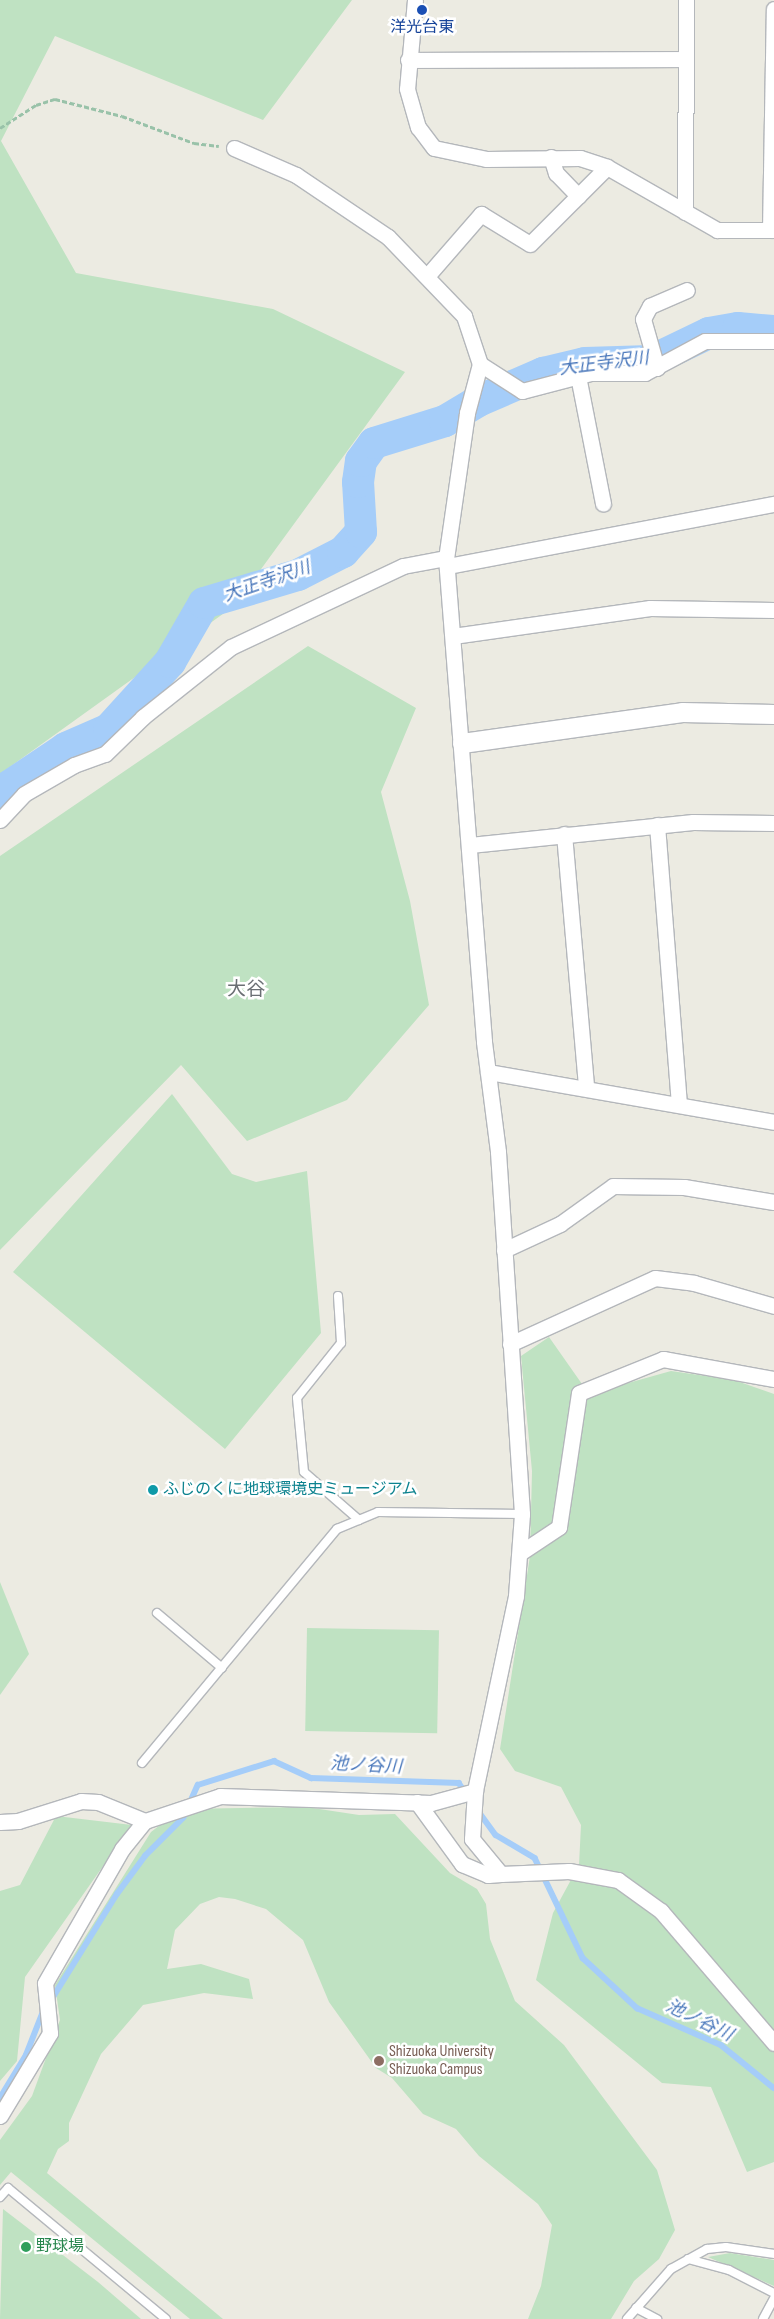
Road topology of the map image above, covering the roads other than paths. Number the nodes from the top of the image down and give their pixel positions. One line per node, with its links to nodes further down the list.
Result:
1 (415, 0): 5 (street)
2 (686, 0): 4 (street)
3 (774, 8): 6 (street)
4 (686, 59): 5 (street); 12 (street)
5 (408, 60): 9 (street)
6 (773, 61): 8 (street)
7 (234, 148): 14 (street)
8 (773, 154): 13 (street)
9 (551, 157): 10 (street); 11 (street)
10 (607, 168): 11 (street); 12 (street)
11 (578, 196): 14 (street)
12 (685, 212): 13 (street)
13 (772, 230)
14 (428, 275): 18 (street)
15 (687, 290): 17 (street)
16 (774, 341): 17 (street)
17 (656, 362): 19 (street)
18 (480, 364): 19 (street); 22 (street)
19 (578, 376): 20 (street)
20 (603, 504)
21 (774, 504): 22 (street)
22 (447, 562): 24 (street); 27 (street)
23 (774, 610): 24 (street)
24 (453, 636): 26 (street)
25 (774, 714): 26 (street)
26 (462, 743): 31 (street)
27 (0, 820)
28 (774, 824): 29 (street)
29 (657, 825): 30 (street); 34 (street)
30 (564, 834): 31 (street); 33 (street)
31 (470, 845): 32 (street)
32 (488, 1072): 33 (street); 37 (street)
33 (586, 1087): 34 (street)
34 (679, 1102): 35 (street)
35 (774, 1122)
36 (774, 1202): 37 (street)
37 (504, 1250): 40 (street)
38 (338, 1296): 43 (lane)
39 (774, 1306): 40 (street)
40 (510, 1344): 42 (street)
41 (774, 1379): 44 (street)
42 (522, 1514): 43 (lane); 44 (street)
43 (359, 1520): 46 (lane)
44 (520, 1553): 48 (street)
45 (157, 1613): 46 (lane)
46 (222, 1668): 47 (lane)
47 (142, 1764)
48 (475, 1791): 49 (street); 52 (street)
49 (417, 1802): 50 (street); 52 (street)
50 (145, 1821): 51 (street); 54 (street)
51 (0, 1822)
52 (501, 1874): 53 (street)
53 (774, 2042)
54 (0, 2116)
55 (0, 2197): 61 (lane)
56 (774, 2254): 57 (lane)
57 (686, 2259): 58 (lane); 60 (lane)
58 (774, 2293)
59 (774, 2298): 64 (lane)
60 (636, 2308): 62 (lane); 63 (lane)
61 (166, 2319)
62 (627, 2319)
63 (657, 2319)
64 (763, 2319)

